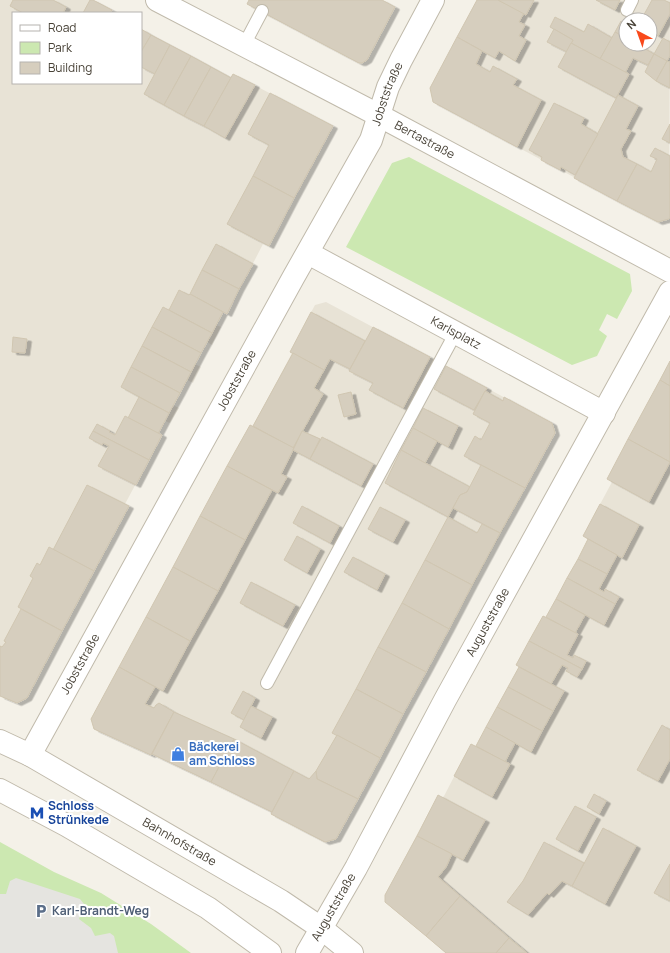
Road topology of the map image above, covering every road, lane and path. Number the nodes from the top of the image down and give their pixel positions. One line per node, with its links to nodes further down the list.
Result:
1 (157, 0): 4 (street, Bertastraße)
2 (433, 0): 5 (street, Jobststraße)
3 (262, 11): 4 (lane)
4 (244, 45): 5 (street, Bertastraße)
5 (380, 116): 6 (street, Jobststraße); 7 (street, Bertastraße)
6 (308, 252): 9 (street, Karlsplatz); 13 (street, Jobststraße)
7 (670, 271)
8 (670, 292): 10 (street, Auguststraße)
9 (456, 332): 10 (street, Karlsplatz); 11 (lane)
10 (604, 413): 15 (street, Auguststraße)
11 (266, 683)
12 (0, 741): 13 (street, Bahnhofstraße)
13 (30, 756): 15 (street, Bahnhofstraße)
14 (0, 790): 16 (street)
15 (321, 928): 17 (street, Auguststraße); 18 (street, Bahnhofstraße)
16 (270, 953)
17 (307, 953)
18 (352, 953)

